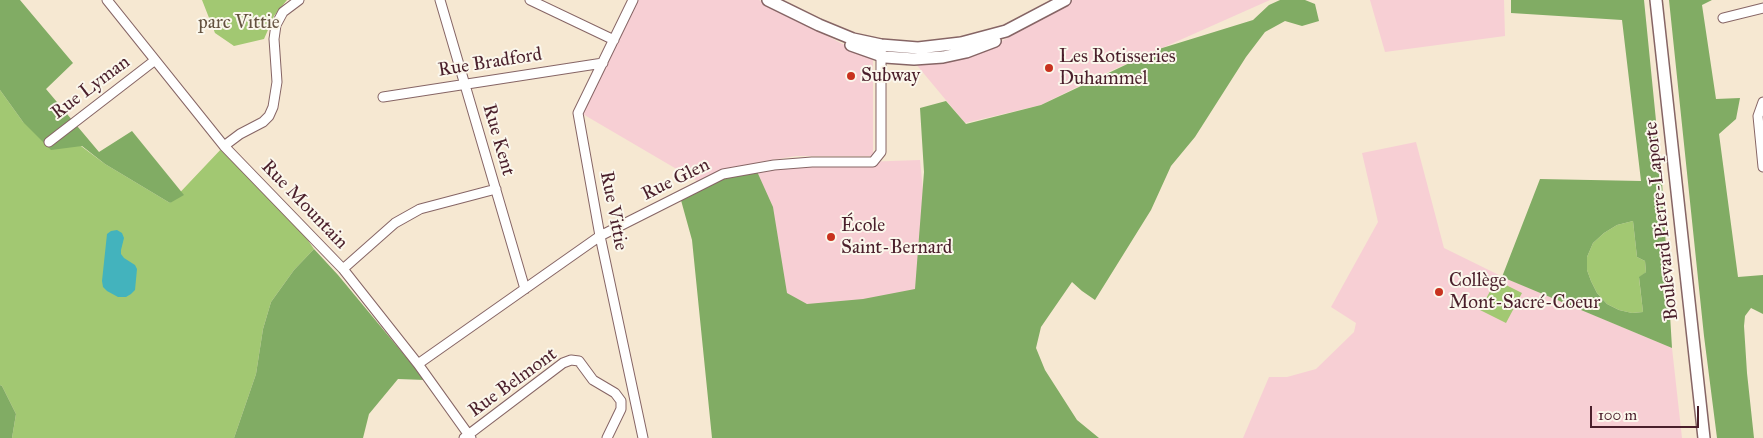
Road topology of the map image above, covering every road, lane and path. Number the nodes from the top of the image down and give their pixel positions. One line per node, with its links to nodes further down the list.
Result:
1 (106, 0): 13 (street, Rue Mountain)
2 (298, 0): 19 (street)
3 (440, 0): 15 (street, Rue Kent)
4 (530, 0): 11 (street)
5 (633, 0): 11 (street, Rue Vittie)
6 (770, 0): 12 (main road)
7 (1065, 0): 12 (main road)
8 (1656, 0): 29 (main road, Boulevard Pierre-Laporte)
9 (1763, 8): 10 (street)
10 (1723, 18)
11 (614, 40): 14 (street, Rue Vittie)
12 (881, 51): 22 (street, Rue Glen)
13 (154, 61): 18 (street, Rue Lyman); 19 (street, Rue Mountain)
14 (602, 63): 15 (street, Rue Bradford); 22 (street, Rue Vittie)
15 (465, 84): 16 (street, Rue Bradford); 21 (street, Rue Kent)
16 (383, 97)
17 (1763, 102): 20 (street)
18 (48, 142)
19 (224, 146): 23 (street, Rue Mountain)
20 (1763, 167)
21 (496, 189): 23 (street); 24 (street, Rue Kent)
22 (600, 236): 24 (street, Rue Glen); 28 (street, Rue Vittie)
23 (343, 269): 25 (street, Rue Mountain)
24 (525, 289): 25 (street, Rue Glen)
25 (418, 364): 26 (street, Rue Mountain)
26 (468, 437): 27 (street, Rue Belmont)
27 (607, 438)
28 (643, 438)
29 (1704, 438)

